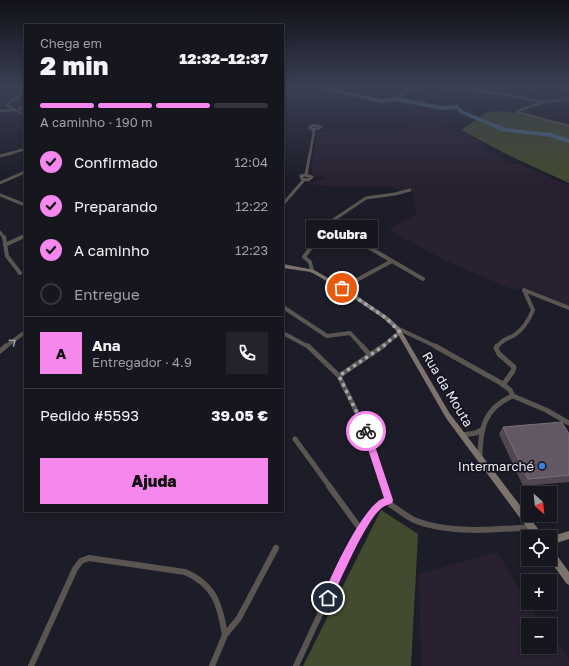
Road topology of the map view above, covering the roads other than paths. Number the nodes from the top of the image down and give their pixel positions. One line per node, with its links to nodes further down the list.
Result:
1 (543, 118): 2 (street)
2 (569, 126)
3 (313, 130): 3 (street); 7 (street)
4 (24, 149): 5 (street)
5 (0, 156)
6 (24, 172): 9 (street)
7 (306, 175): 8 (street); 8 (street)
8 (304, 180): 12 (street)
9 (0, 183)
10 (410, 190): 20 (street)
11 (0, 195): 13 (street)
12 (284, 203)
13 (24, 205)
14 (0, 232): 17 (street)
15 (24, 236): 17 (street)
16 (349, 236): 18 (street)
17 (5, 245): 21 (street)
18 (392, 260): 22 (street); 23 (street)
19 (284, 266): 20 (main road)
20 (312, 271): 23 (main road)
21 (20, 273)
22 (423, 279)
23 (342, 288): 26 (main road)
24 (284, 308): 30 (street)
25 (569, 308): 32 (street)
26 (401, 331): 30 (street); 32 (street); 36 (main road, Rua da Mouta)
27 (24, 333): 29 (street, one-way to 27)
28 (284, 334): 31 (street)
29 (0, 351)
30 (370, 355): 31 (street)
31 (339, 376): 39 (street)
32 (503, 385): 33 (street)
33 (513, 396): 34 (street); 35 (street)
34 (569, 423)
35 (482, 429): 36 (street); 38 (street)
36 (462, 435): 38 (main road, Rua da Mouta)
37 (295, 438): 41 (street)
38 (480, 458): 40 (main road, Rua da Mouta)
39 (389, 500): 40 (street); 41 (street)
40 (531, 527): 42 (main road, Rua da Mouta)
41 (361, 530): 51 (street)
42 (533, 530)
43 (569, 535): 44 (main road)
44 (557, 539)
45 (276, 548): 48 (street)
46 (557, 563): 47 (main road)
47 (569, 580)
48 (225, 635): 49 (street); 50 (street)
49 (31, 666)
50 (212, 666)
51 (296, 666)

